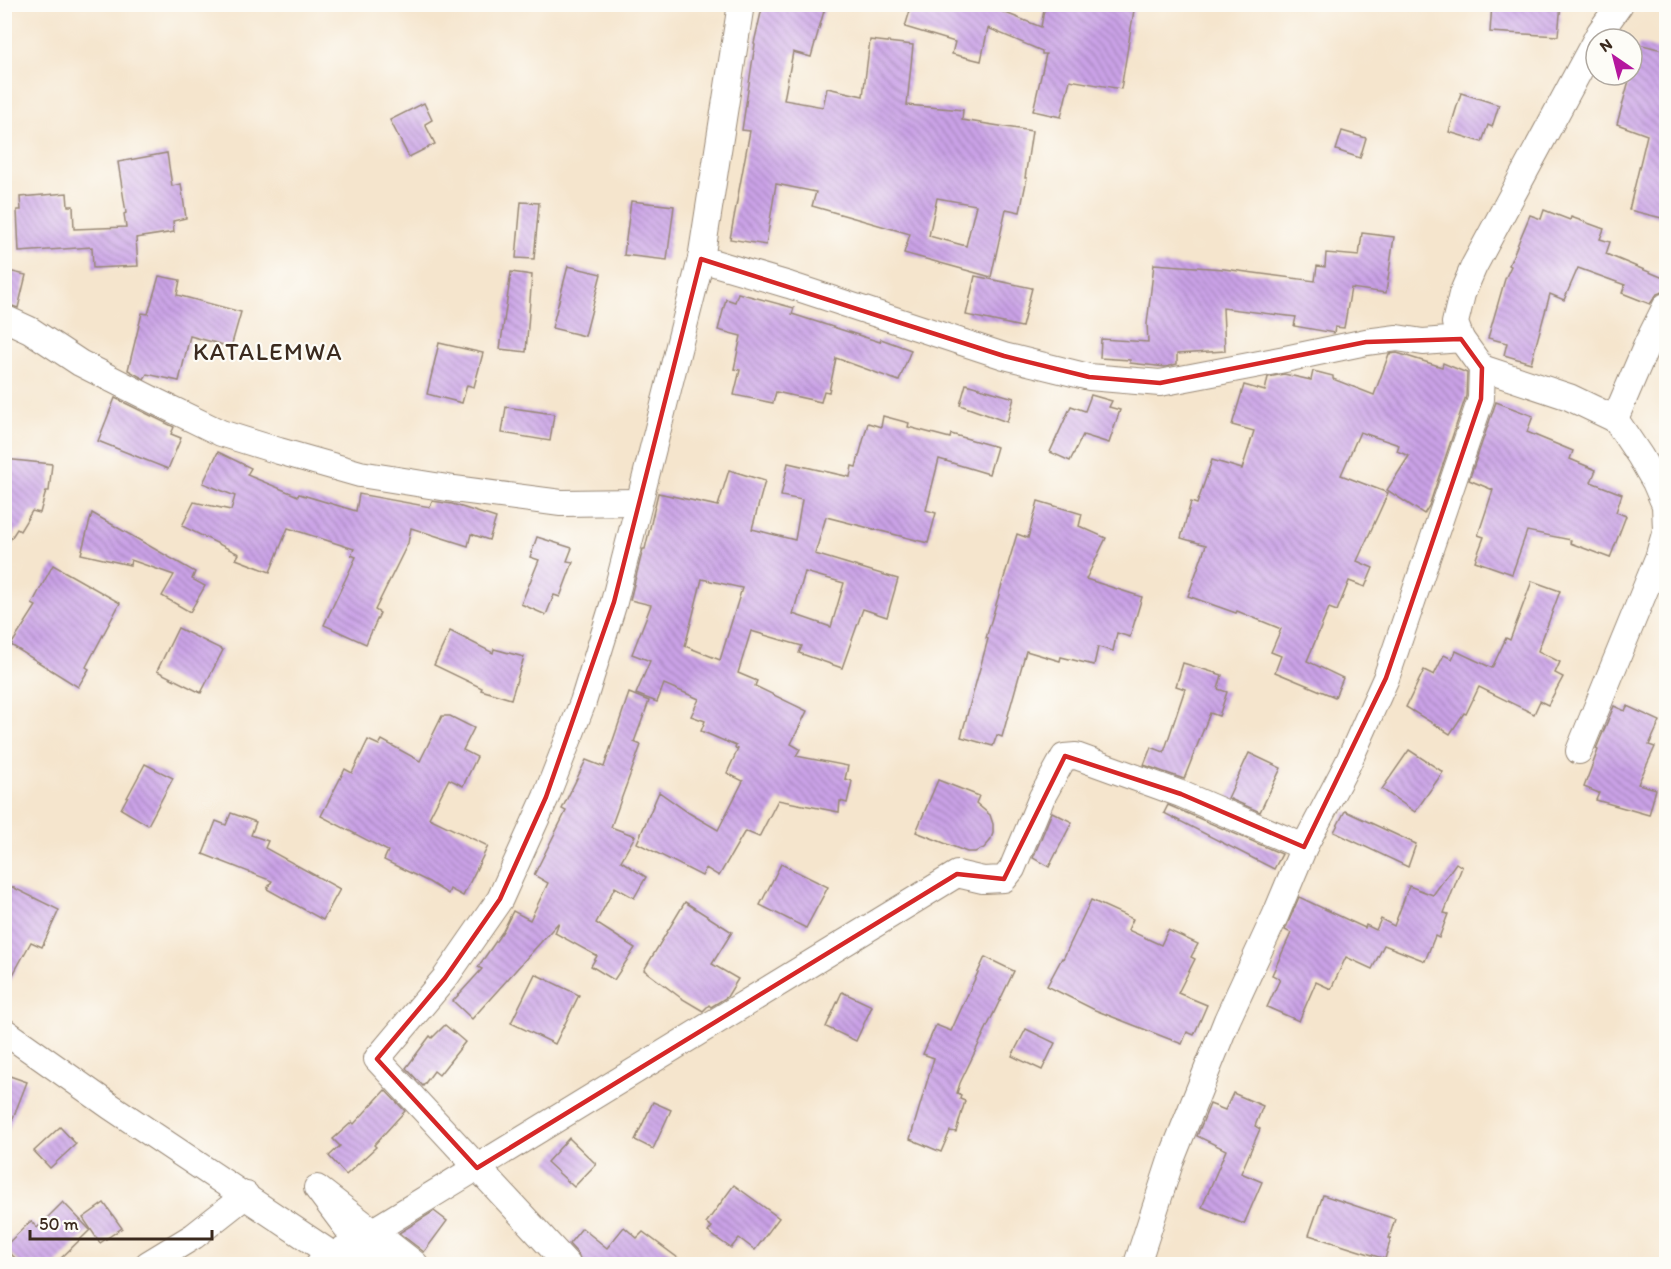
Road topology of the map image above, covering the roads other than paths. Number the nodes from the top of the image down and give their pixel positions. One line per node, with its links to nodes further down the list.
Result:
1 (741, 4): 3 (street)
2 (1620, 4): 6 (street)
3 (701, 259): 6 (street); 9 (street)
4 (1666, 306): 8 (street)
5 (4, 318): 9 (street)
6 (1461, 339): 7 (street)
7 (1482, 368): 8 (street); 11 (street)
8 (1615, 419): 10 (street)
9 (638, 502): 19 (street)
10 (1579, 751)
11 (1304, 848): 15 (street); 20 (street)
12 (4, 1031): 13 (street)
13 (246, 1195): 14 (street); 16 (street)
14 (148, 1264)
15 (319, 1264)
16 (347, 1264)
17 (374, 1264): 18 (street)
18 (415, 1264)
19 (567, 1264)
20 (1137, 1264)

